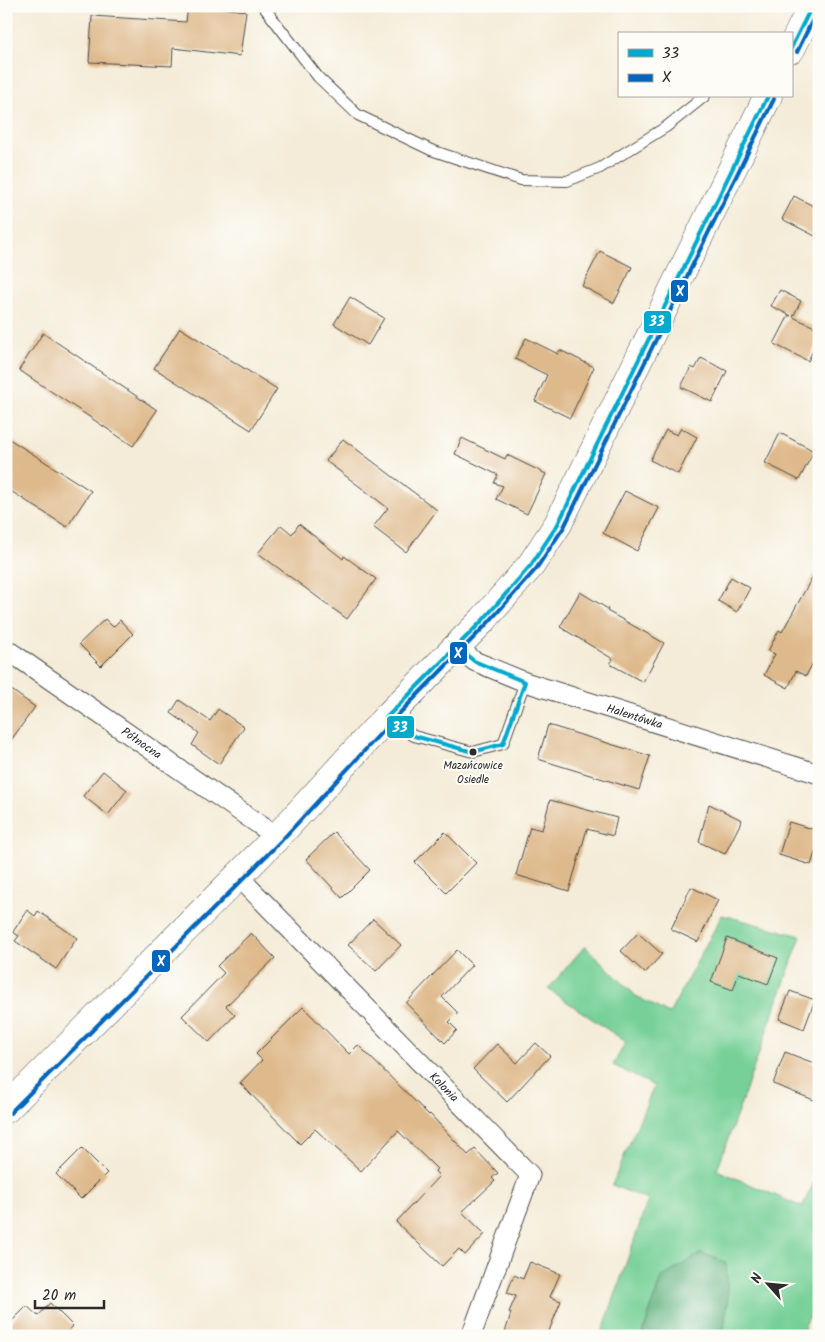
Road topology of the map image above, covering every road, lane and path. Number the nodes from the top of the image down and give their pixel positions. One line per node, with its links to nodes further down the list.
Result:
1 (263, 6): 4 (lane)
2 (812, 6): 3 (street)
3 (793, 42)
4 (702, 98)
5 (767, 98): 6 (street)
6 (457, 647): 8 (street, Halentówka); 9 (street)
7 (6, 649): 11 (street, Północna)
8 (525, 682): 9 (lane); 10 (street, Halentówka)
9 (386, 718): 11 (street)
10 (819, 774)
11 (277, 837): 12 (street)
12 (238, 876): 13 (street); 14 (street, Kolonia)
13 (6, 1109)
14 (471, 1336)

